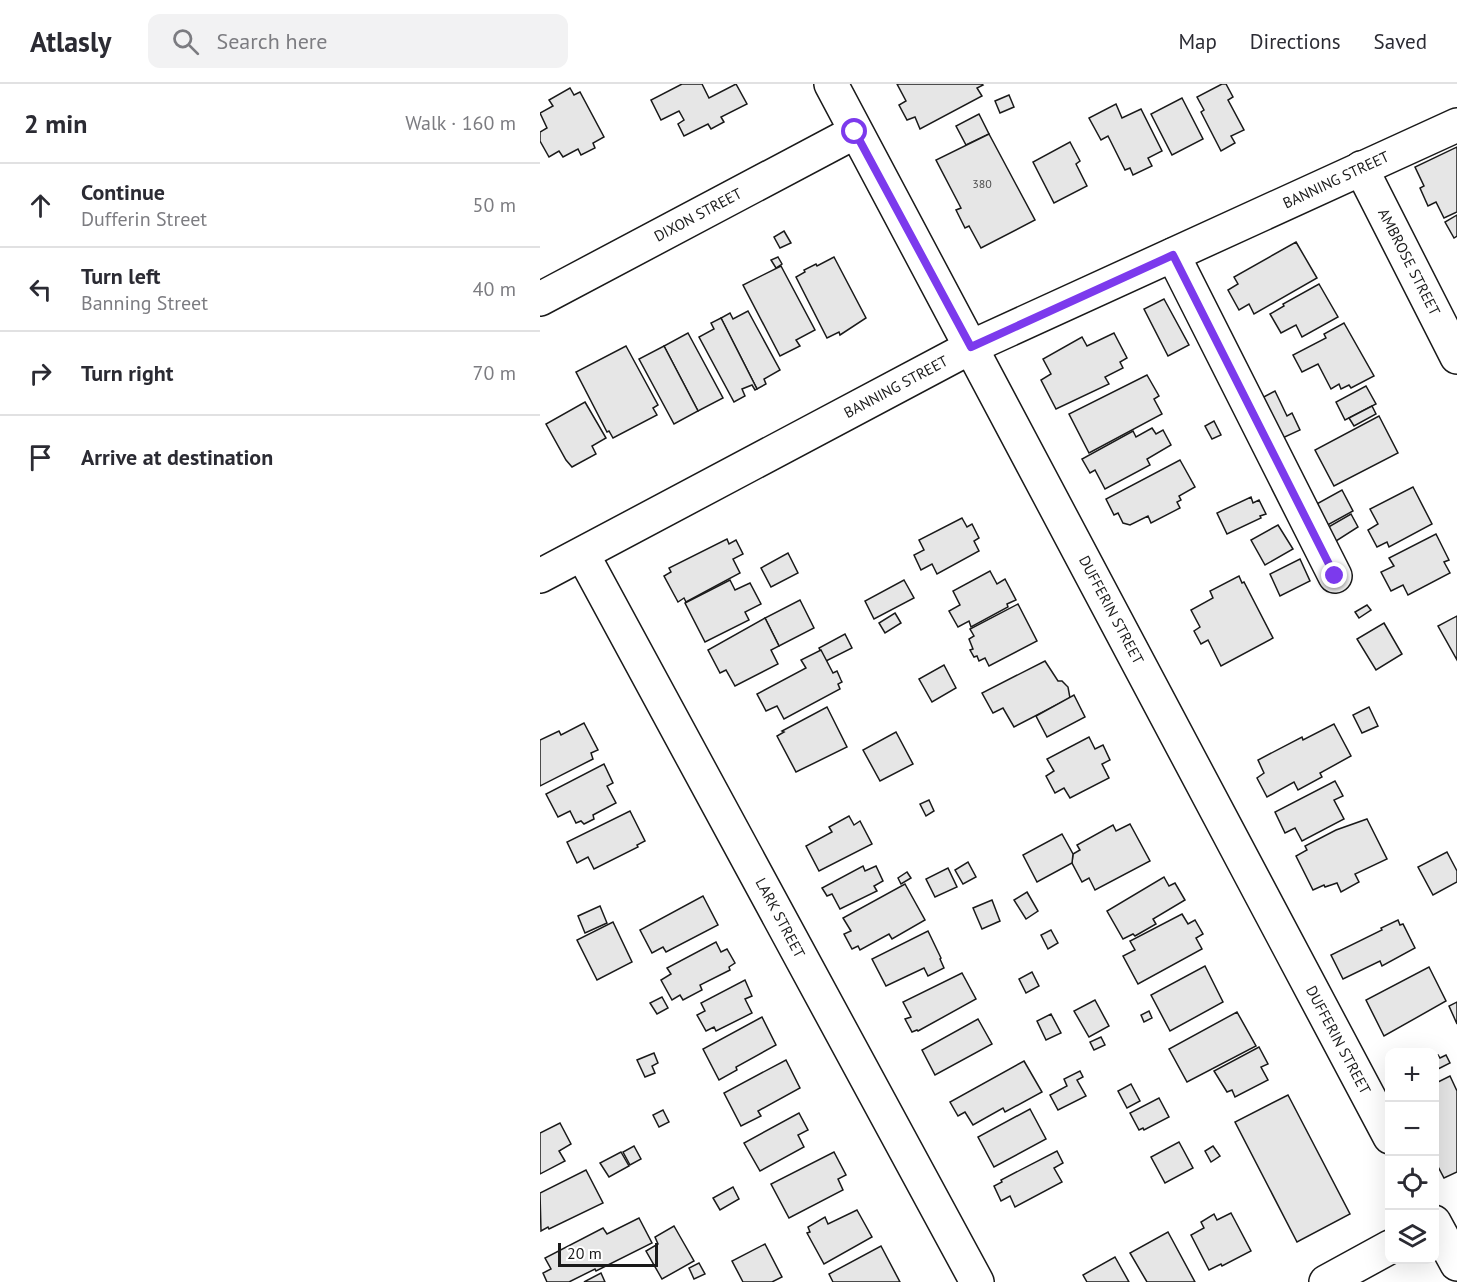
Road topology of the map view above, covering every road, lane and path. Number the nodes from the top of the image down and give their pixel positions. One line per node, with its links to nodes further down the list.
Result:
1 (831, 84): 3 (street, DUFFERIN STREET)
2 (1457, 125): 4 (street, BANNING STREET)
3 (855, 132): 6 (street, DIXON STREET); 7 (street, DUFFERIN STREET)
4 (1361, 168): 5 (street, BANNING STREET); 8 (street, AMBROSE STREET)
5 (1173, 255): 7 (street, BANNING STREET); 11 (street)
6 (540, 299)
7 (971, 347): 9 (street, BANNING STREET); 12 (street, DUFFERIN STREET)
8 (1457, 357)
9 (583, 555): 10 (street, BANNING STREET); 18 (street, LARK STREET)
10 (540, 576)
11 (1335, 576)
12 (1385, 1129)
13 (1457, 1211): 14 (street)
14 (1439, 1220)
15 (1439, 1231): 17 (street)
16 (1385, 1249): 19 (street)
17 (1457, 1264)
18 (977, 1282)
19 (1326, 1282)

